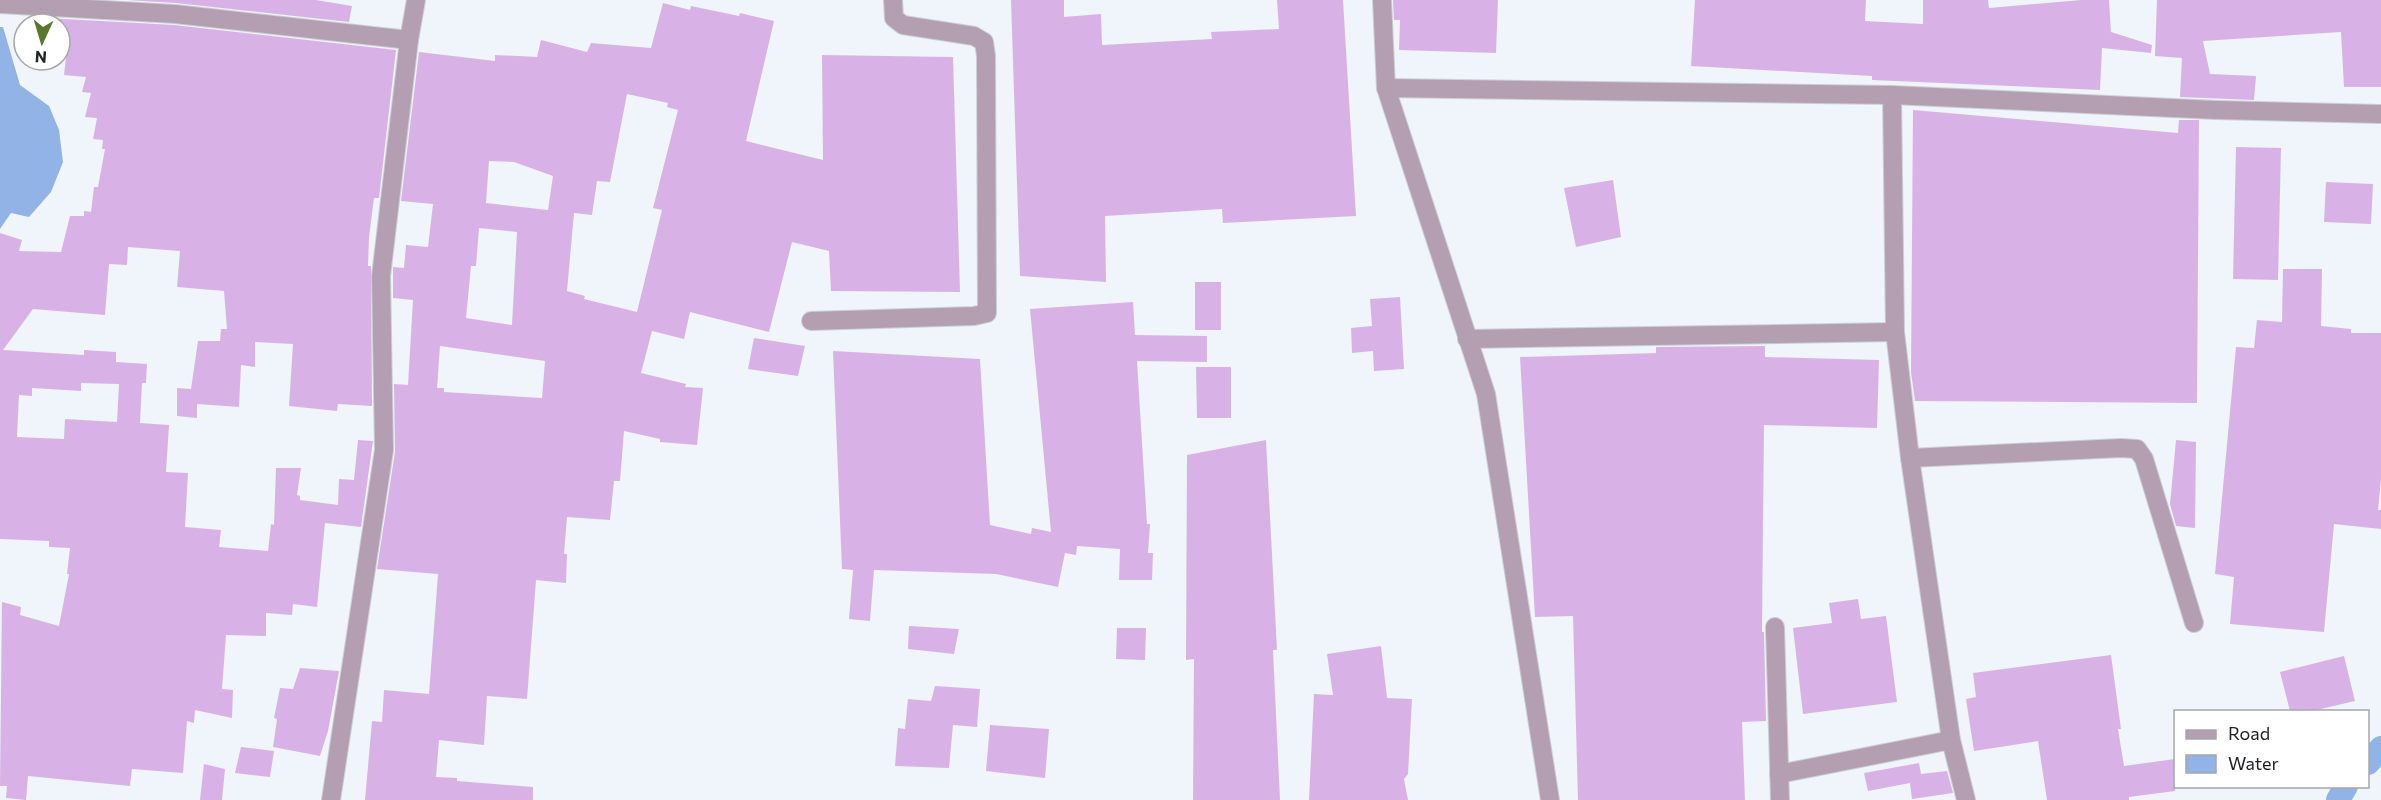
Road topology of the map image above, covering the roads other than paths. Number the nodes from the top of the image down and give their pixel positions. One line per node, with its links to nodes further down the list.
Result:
1 (416, 0): 5 (street)
2 (893, 0): 9 (street)
3 (1382, 0): 6 (street)
4 (0, 4): 5 (street)
5 (409, 40): 17 (street)
6 (1386, 87): 7 (street); 11 (street)
7 (1892, 95): 8 (street); 10 (street)
8 (2381, 114)
9 (811, 321)
10 (1895, 332): 11 (street); 12 (street)
11 (1467, 339): 18 (street)
12 (1910, 458): 13 (street); 15 (street)
13 (2194, 623)
14 (1775, 627): 16 (street)
15 (1951, 740): 16 (street); 20 (street)
16 (1779, 774): 19 (street)
17 (331, 800)
18 (1550, 800)
19 (1780, 800)
20 (1966, 800)

